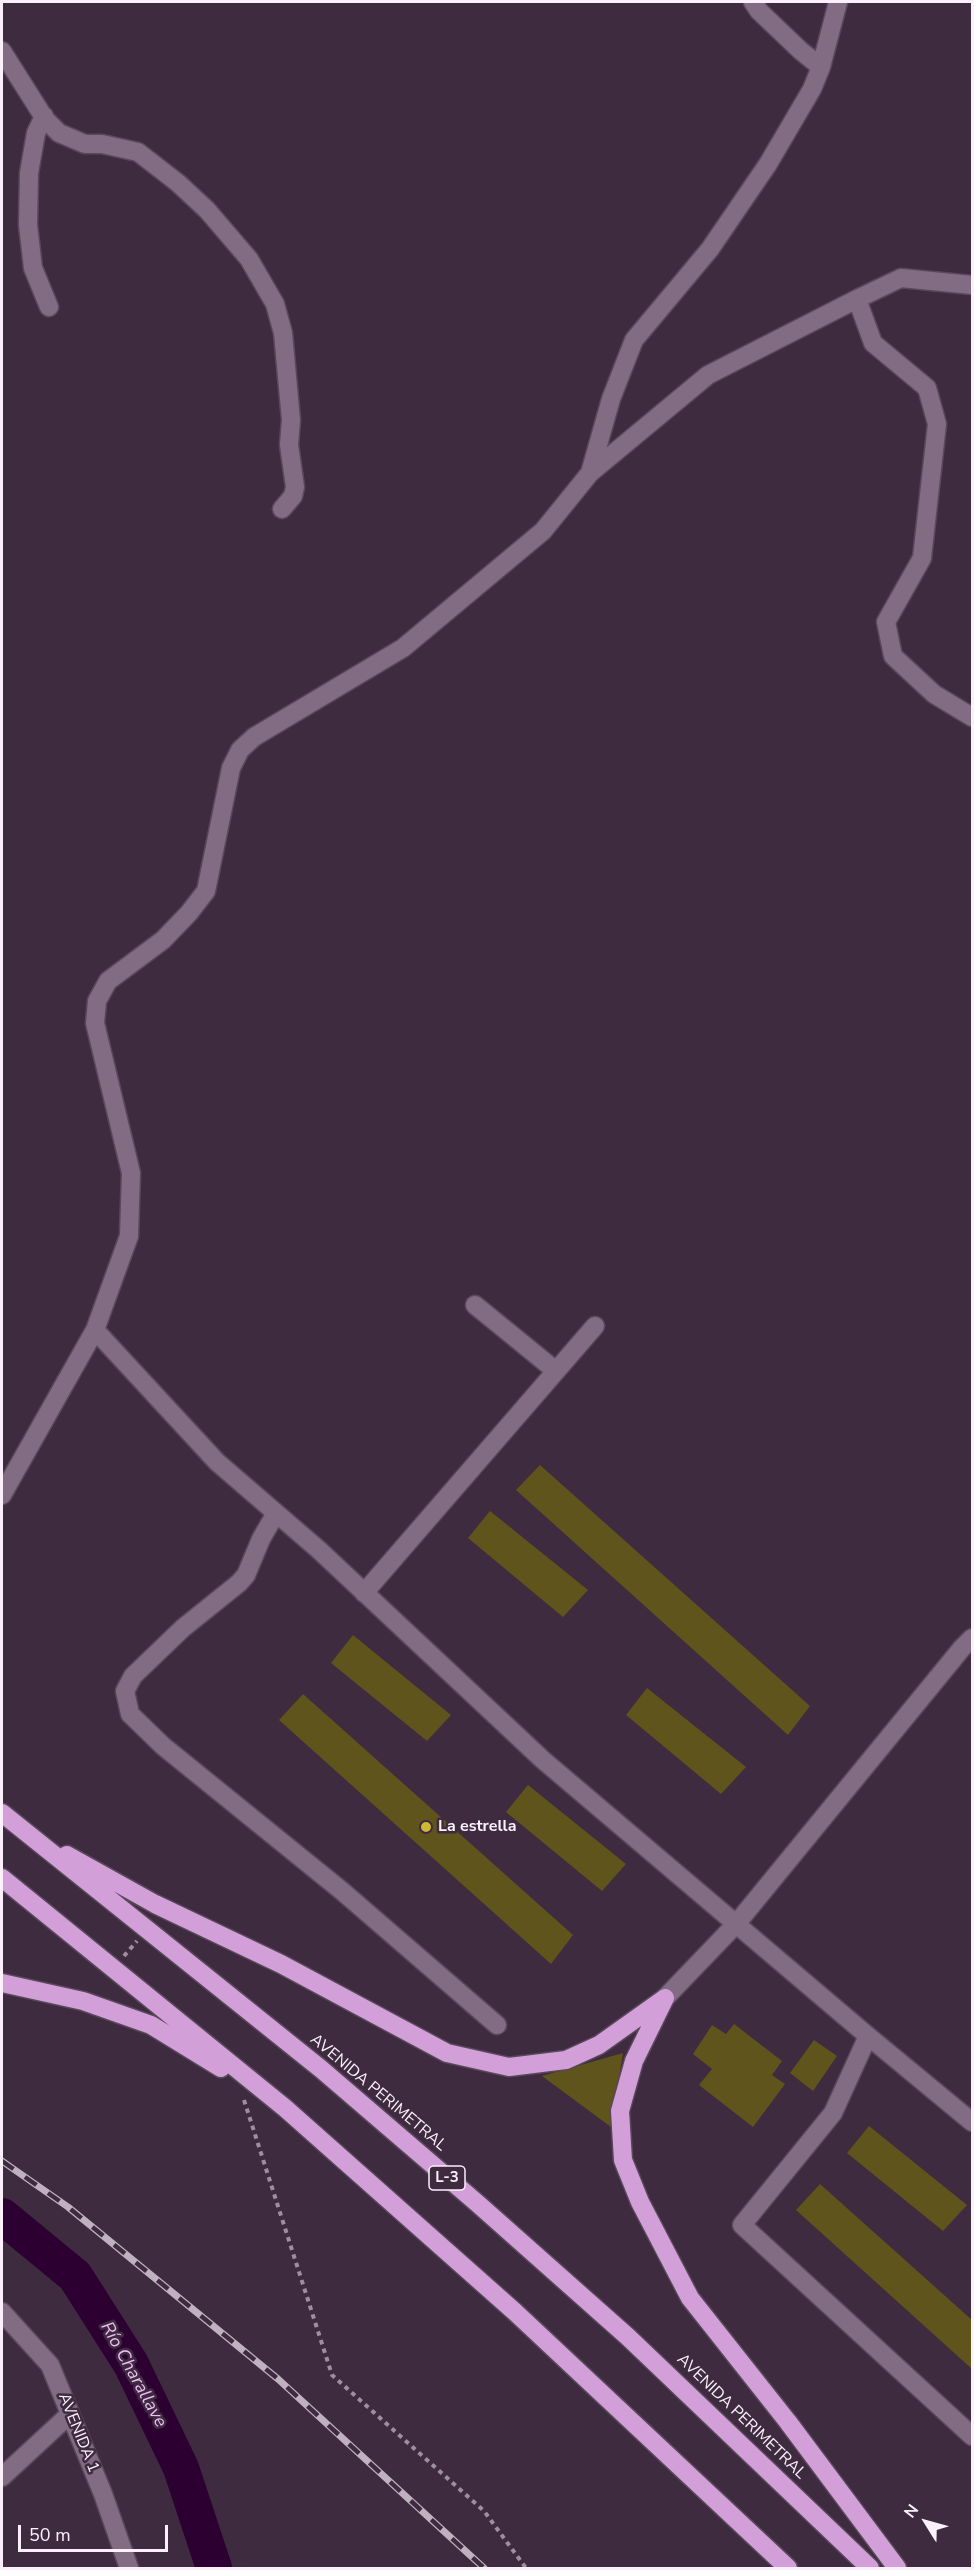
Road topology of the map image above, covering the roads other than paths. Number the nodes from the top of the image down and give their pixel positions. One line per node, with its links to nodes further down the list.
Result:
1 (753, 2): 4 (street)
2 (838, 2): 4 (street)
3 (2, 51): 5 (street)
4 (821, 67): 9 (street)
5 (44, 116): 8 (street); 10 (street)
6 (972, 285): 7 (street)
7 (857, 298): 9 (street); 11 (street)
8 (49, 307)
9 (590, 473): 14 (street)
10 (282, 509)
11 (972, 717)
12 (474, 1305): 15 (street)
13 (595, 1326): 15 (street)
14 (95, 1330): 16 (street); 17 (street)
15 (556, 1371): 18 (street)
16 (2, 1495)
17 (276, 1514): 18 (street); 26 (street)
18 (364, 1593): 23 (street)
19 (972, 1638): 23 (street)
20 (2, 1813): 21 (highway, AVENIDA PERIMETRAL / L-3)
21 (29, 1834): 25 (highway); 36 (highway, AVENIDA PERIMETRAL / L-3)
22 (2, 1878): 28 (highway)
23 (737, 1923): 25 (street); 27 (street)
24 (2, 1983): 28 (highway)
25 (665, 1998): 37 (highway)
26 (497, 2025)
27 (868, 2036): 29 (street); 32 (street)
28 (285, 2108): 35 (highway)
29 (972, 2122)
30 (2, 2312): 31 (street, AVENIDA 1)
31 (70, 2414): 33 (street); 34 (street, AVENIDA 1)
32 (972, 2436)
33 (2, 2477)
34 (129, 2568)
35 (788, 2568)
36 (870, 2568)
37 (897, 2568)

